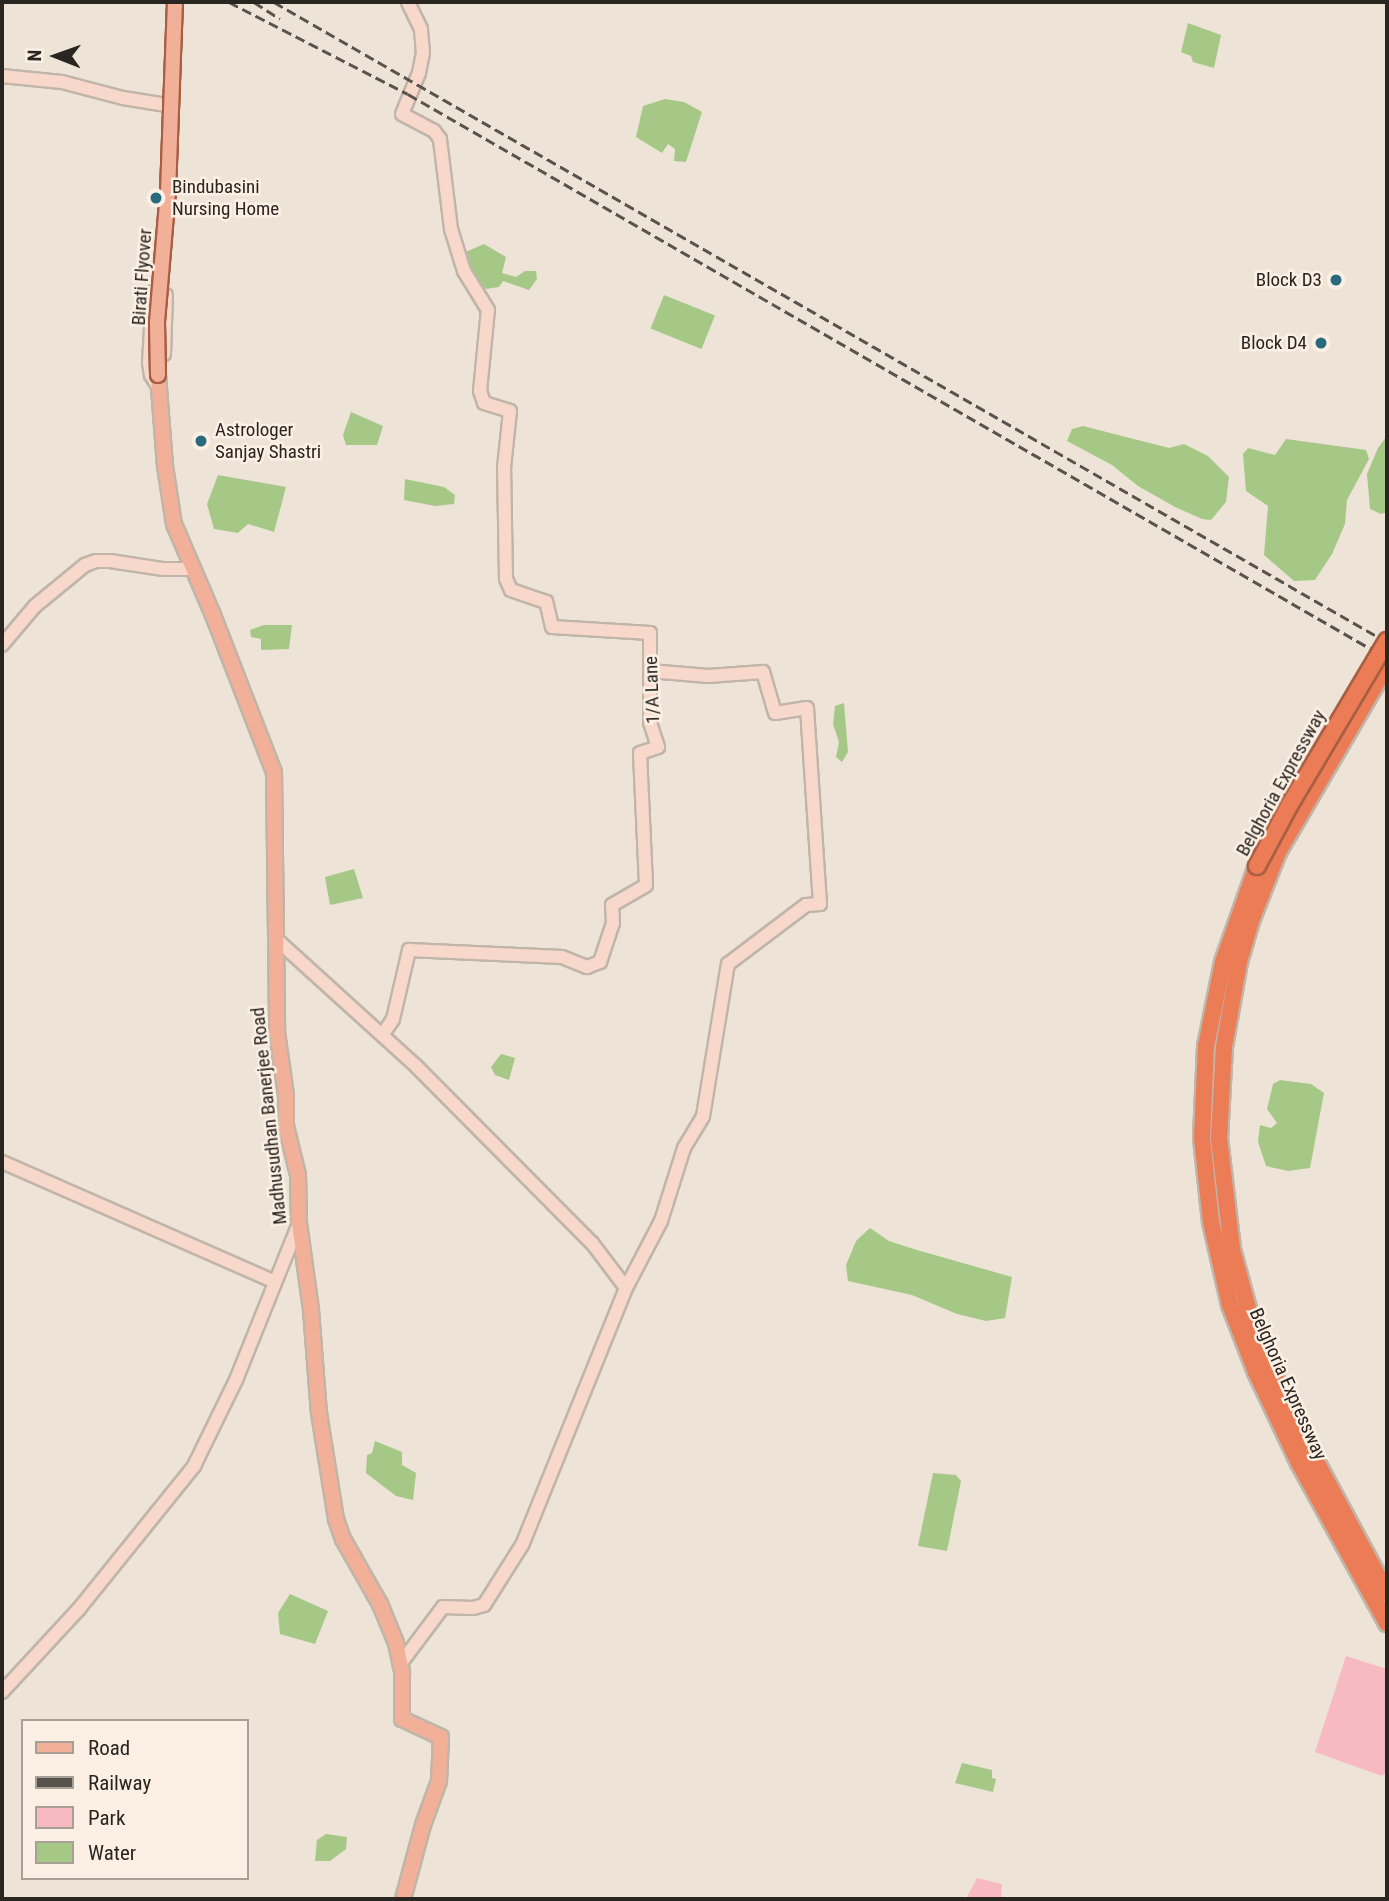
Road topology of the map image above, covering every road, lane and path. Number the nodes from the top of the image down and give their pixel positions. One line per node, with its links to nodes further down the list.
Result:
1 (408, 2): 11 (street, 1/A Lane)
2 (172, 6): 4 (street); 5 (main road, Birati Flyover, bridge); 5 (street)
3 (2, 76): 4 (street)
4 (166, 104): 5 (street)
5 (158, 382): 6 (main road, Birati Flyover)
6 (163, 443): 7 (main road, Madhusudhan Banerjee Road)
7 (191, 569): 9 (street); 13 (main road, Madhusudhan Banerjee Road)
8 (1387, 641): 12 (highway, Belghoria Expressway, bridge)
9 (2, 645)
10 (1387, 665): 12 (highway, Belghoria Expressway)
11 (650, 671): 14 (street, 1/A Lane); 18 (street)
12 (1263, 868): 19 (highway, Belghoria Expressway); 20 (highway, Belghoria Expressway)
13 (276, 939): 14 (street); 16 (main road, Madhusudhan Banerjee Road)
14 (383, 1034): 18 (street)
15 (2, 1162): 17 (street)
16 (299, 1223): 17 (street); 21 (main road, Madhusudhan Banerjee Road)
17 (275, 1282): 22 (street)
18 (626, 1287): 21 (street)
19 (1387, 1593)
20 (1387, 1623)
21 (401, 1663): 23 (main road, Madhusudhan Banerjee Road)
22 (2, 1692)
23 (403, 1899)

